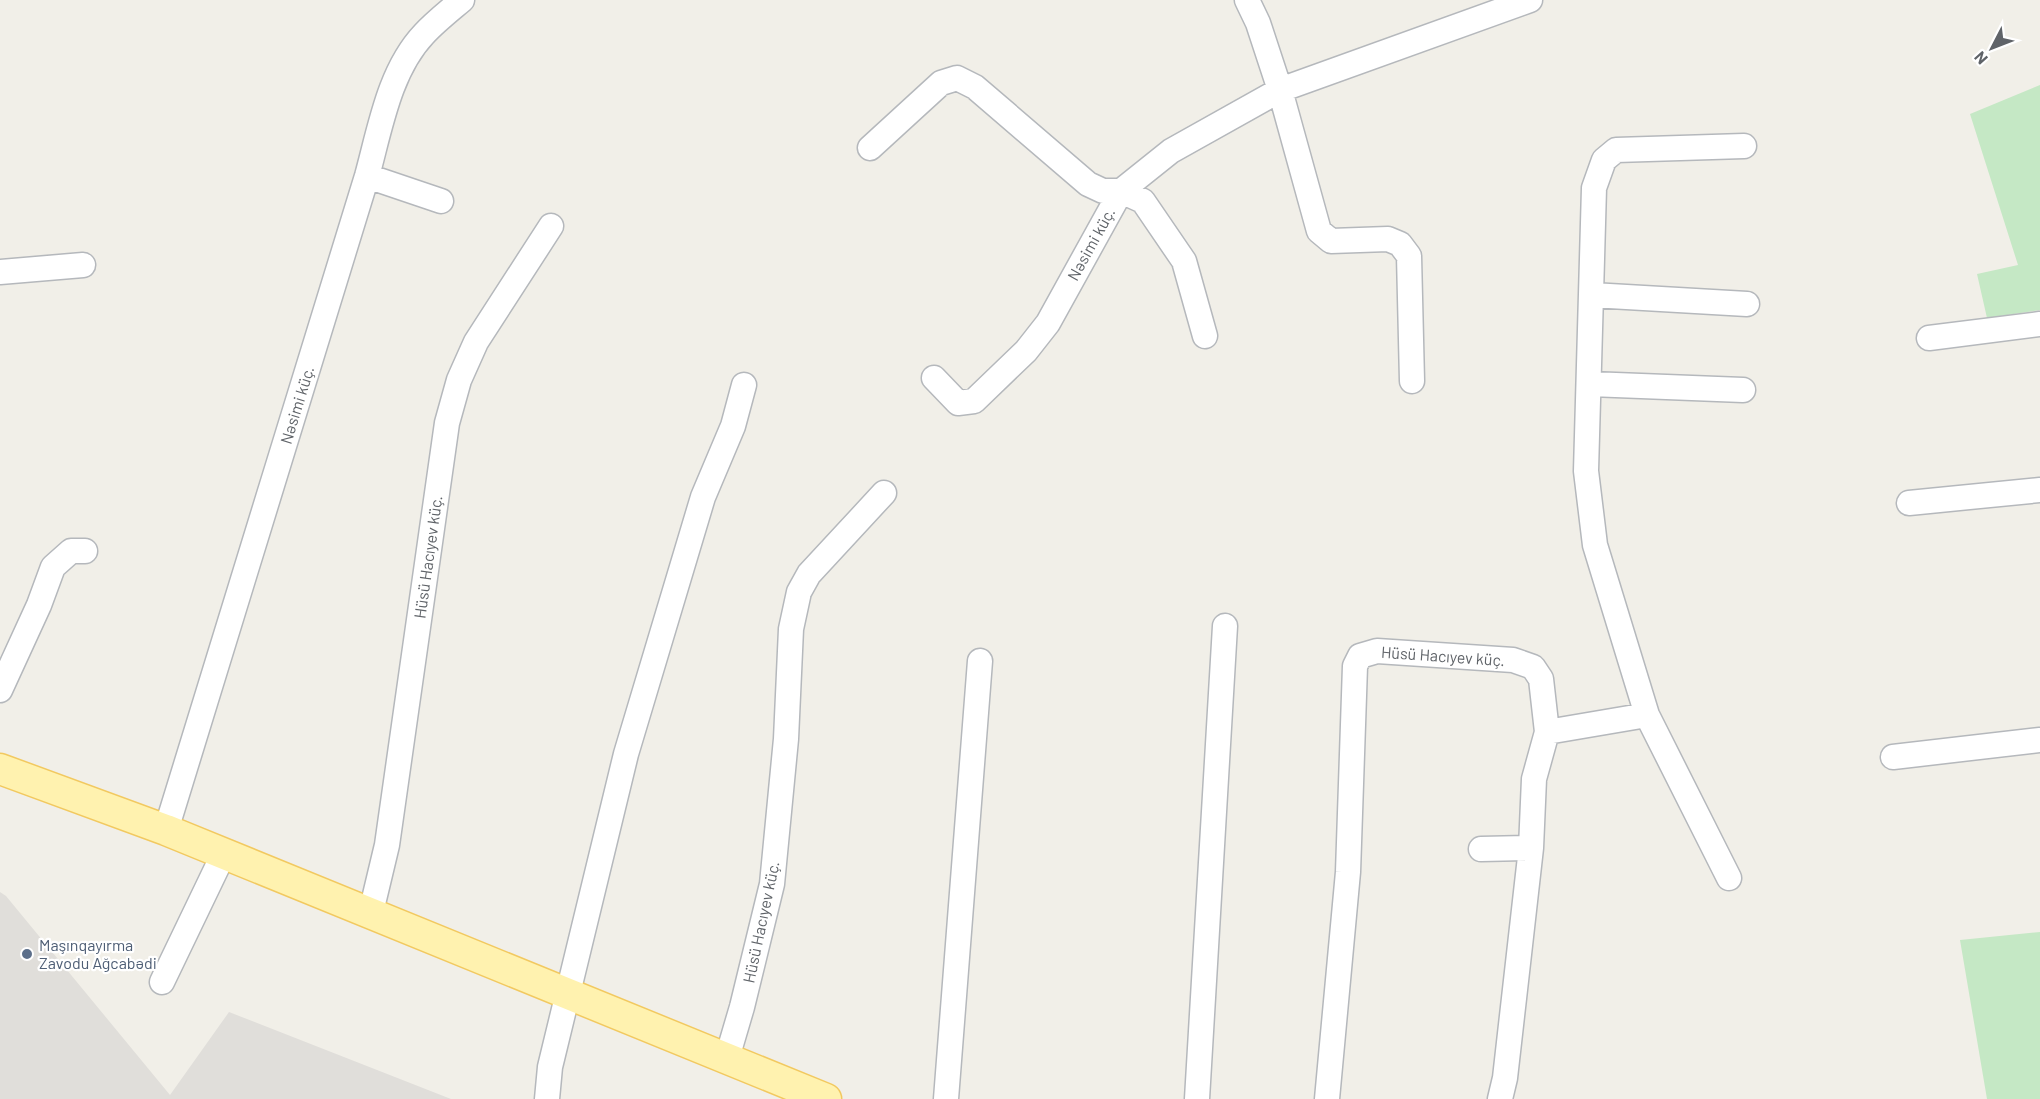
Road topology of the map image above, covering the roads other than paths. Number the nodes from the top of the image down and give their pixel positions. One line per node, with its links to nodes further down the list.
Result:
1 (462, 0): 7 (street, Nəsimi küç.)
2 (1247, 0): 4 (street)
3 (1530, 0): 4 (street, Nəsimi küç.)
4 (1280, 90): 8 (street, Nəsimi küç.); 19 (street)
5 (1744, 146): 13 (street)
6 (870, 148): 8 (street)
7 (367, 177): 9 (street); 35 (street, Nəsimi küç.)
8 (1121, 191): 16 (street); 18 (street, Nəsimi küç.)
9 (441, 201)
10 (551, 226): 40 (street, Hüsü Hacıyev küç.)
11 (83, 266): 12 (street)
12 (0, 272)
13 (1592, 295): 14 (street); 20 (street)
14 (1748, 304)
15 (2040, 324): 17 (street)
16 (1205, 336)
17 (1929, 338)
18 (934, 378)
19 (1412, 381)
20 (1590, 384): 22 (street); 30 (street)
21 (744, 386): 42 (street)
22 (1743, 390)
23 (2040, 490): 25 (street)
24 (884, 493): 43 (street, Hüsü Hacıyev küç.)
25 (1909, 503)
26 (85, 551): 29 (street)
27 (1225, 626): 47 (street)
28 (981, 661): 46 (street)
29 (0, 690)
30 (1647, 715): 31 (street); 39 (street)
31 (1547, 732): 36 (street, Hüsü Hacıyev küç.); 48 (street, Hüsü Hacıyev küç.)
32 (2040, 740): 33 (street)
33 (1893, 757)
34 (0, 769): 35 (main road)
35 (166, 830): 38 (main road)
36 (1531, 848): 37 (street); 49 (street, Hüsü Hacıyev küç.)
37 (1481, 849)
38 (224, 854): 40 (main road); 41 (street)
39 (1729, 878)
40 (371, 912): 42 (main road)
41 (162, 982)
42 (568, 993): 43 (main road); 44 (street)
43 (727, 1058): 45 (main road)
44 (547, 1099)
45 (826, 1099)
46 (946, 1099)
47 (1197, 1099)
48 (1327, 1099)
49 (1500, 1099)

